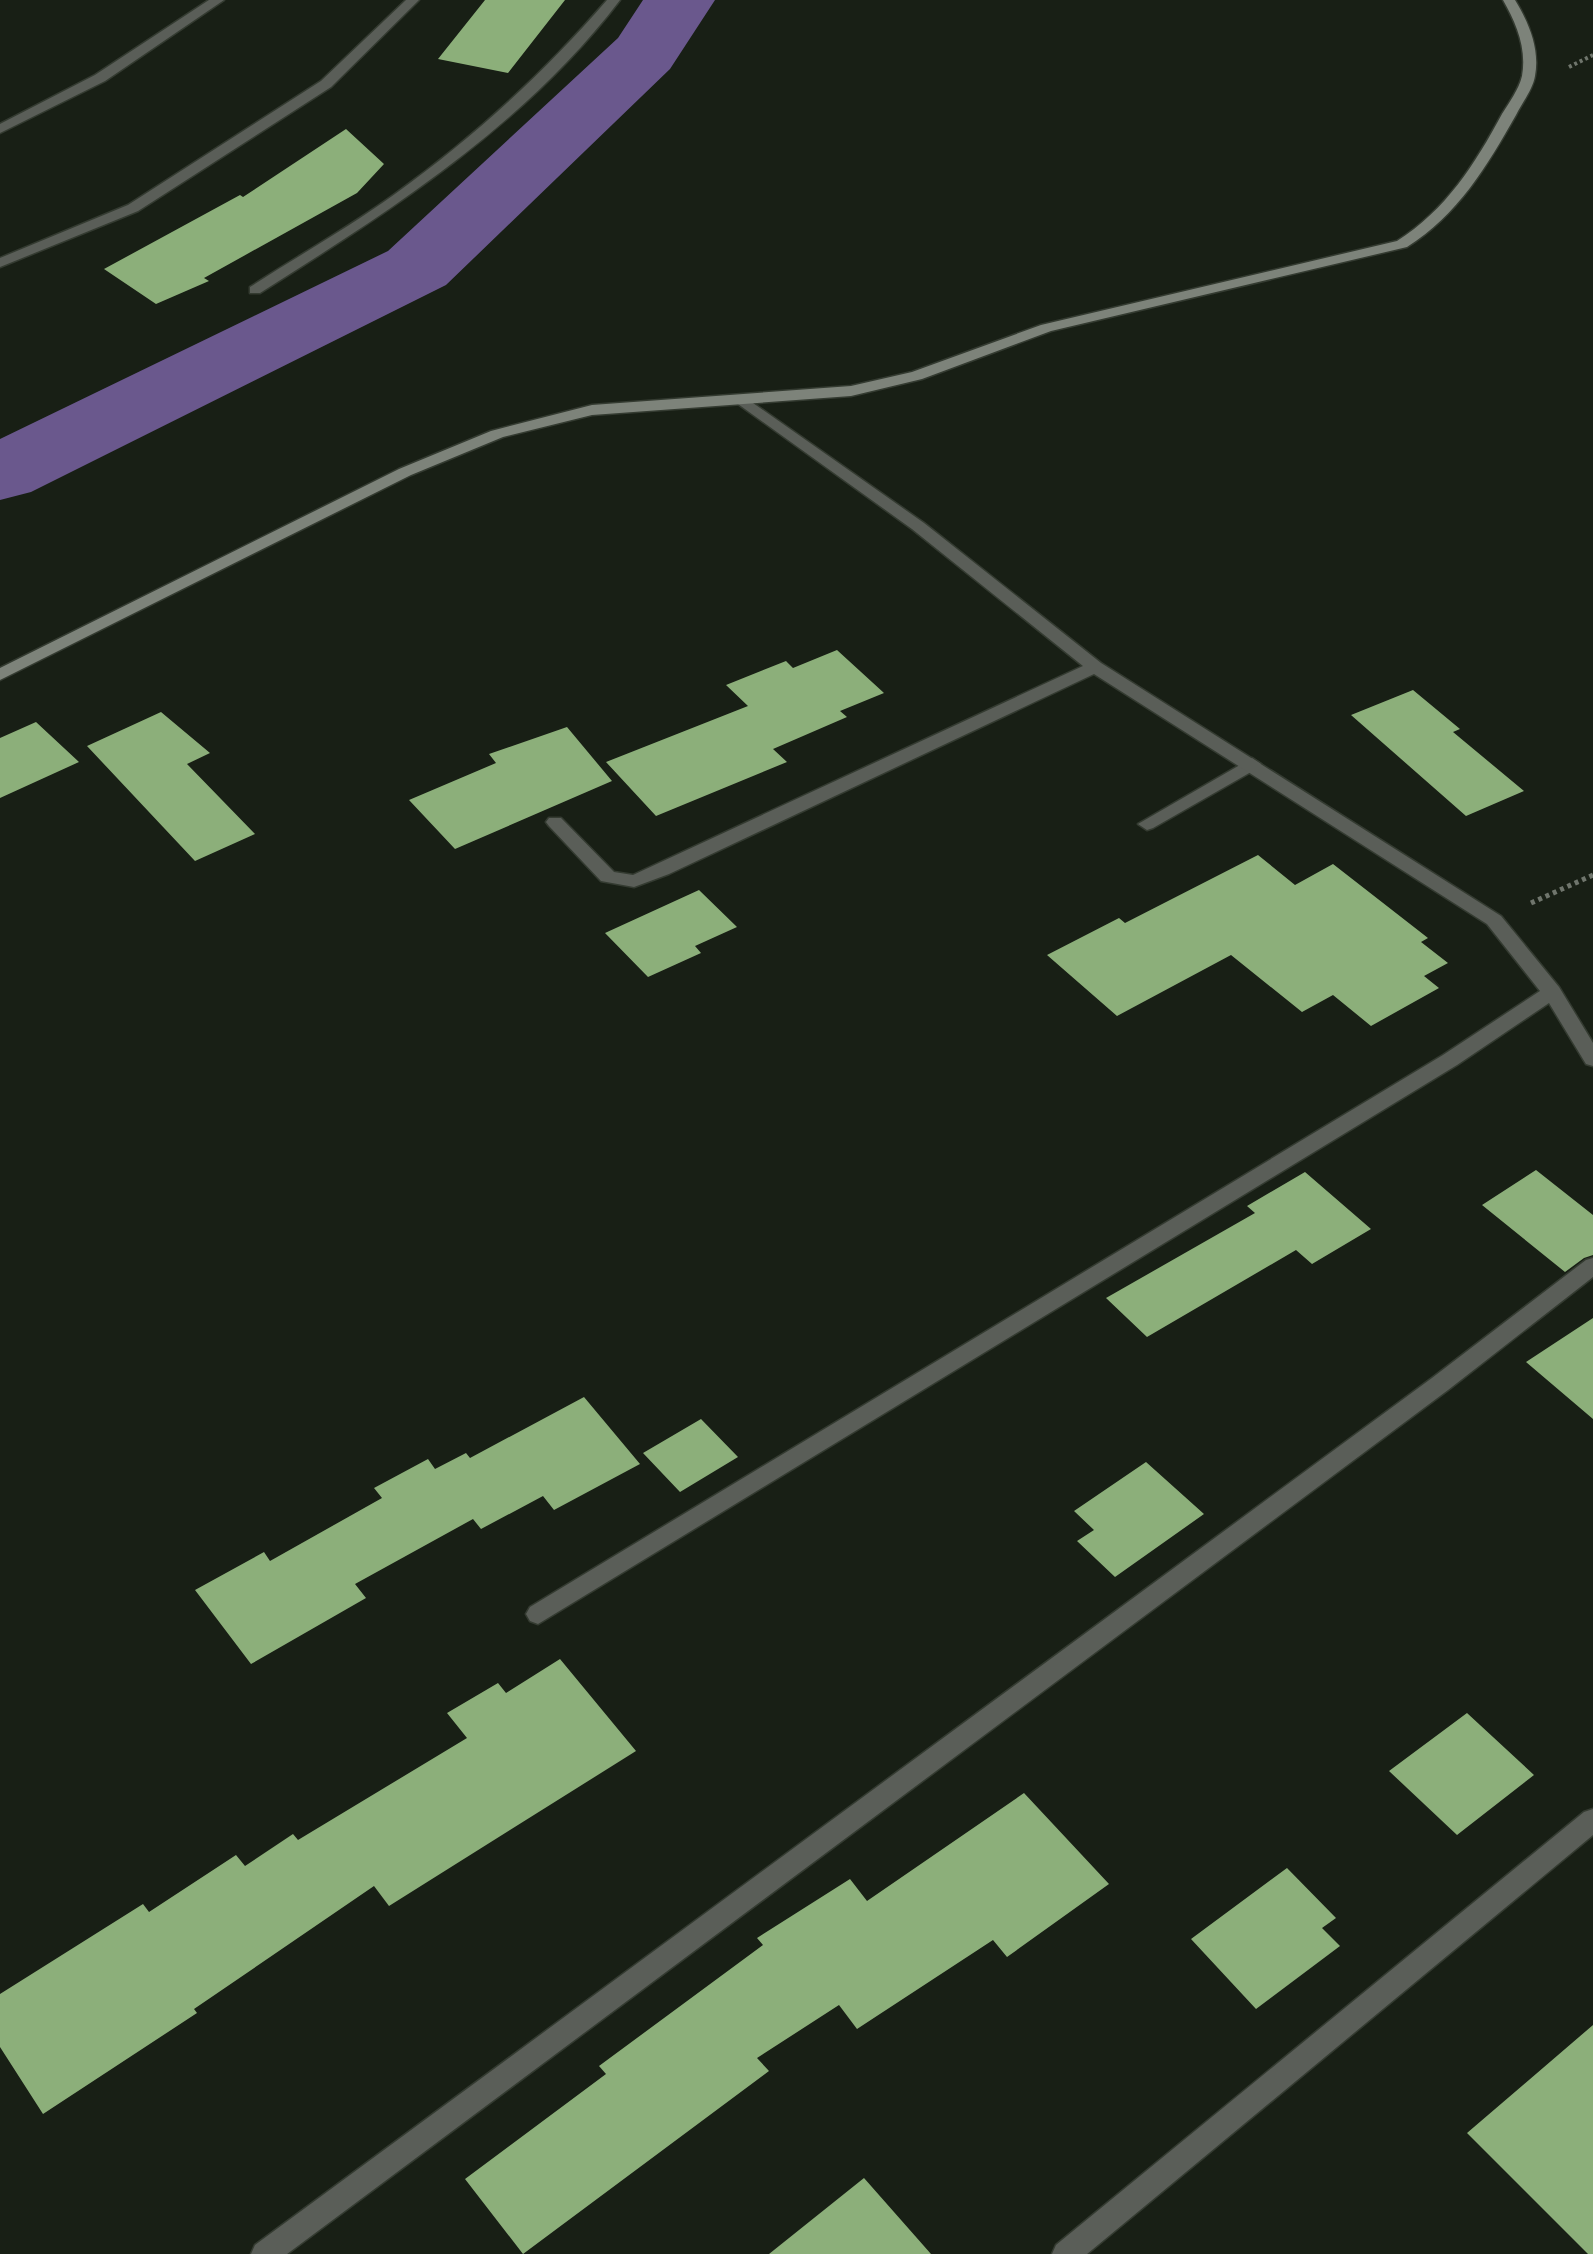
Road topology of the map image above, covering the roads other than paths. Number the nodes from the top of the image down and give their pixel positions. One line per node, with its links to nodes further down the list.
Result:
1 (218, 0): 5 (street)
2 (413, 0): 6 (street)
3 (614, 0): 7 (street)
4 (1509, 0): 8 (street)
5 (0, 129)
6 (0, 263)
7 (255, 290)
8 (743, 401): 9 (street); 10 (street)
9 (1095, 667): 11 (street); 12 (street)
10 (0, 675)
11 (1252, 764): 13 (street); 14 (street)
12 (555, 822)
13 (1147, 824)
14 (1552, 992): 15 (street); 17 (street)
15 (1593, 1059)
16 (1593, 1266): 19 (street)
17 (538, 1614)
18 (1593, 1820): 20 (street)
19 (265, 2254)
20 (1066, 2254)

